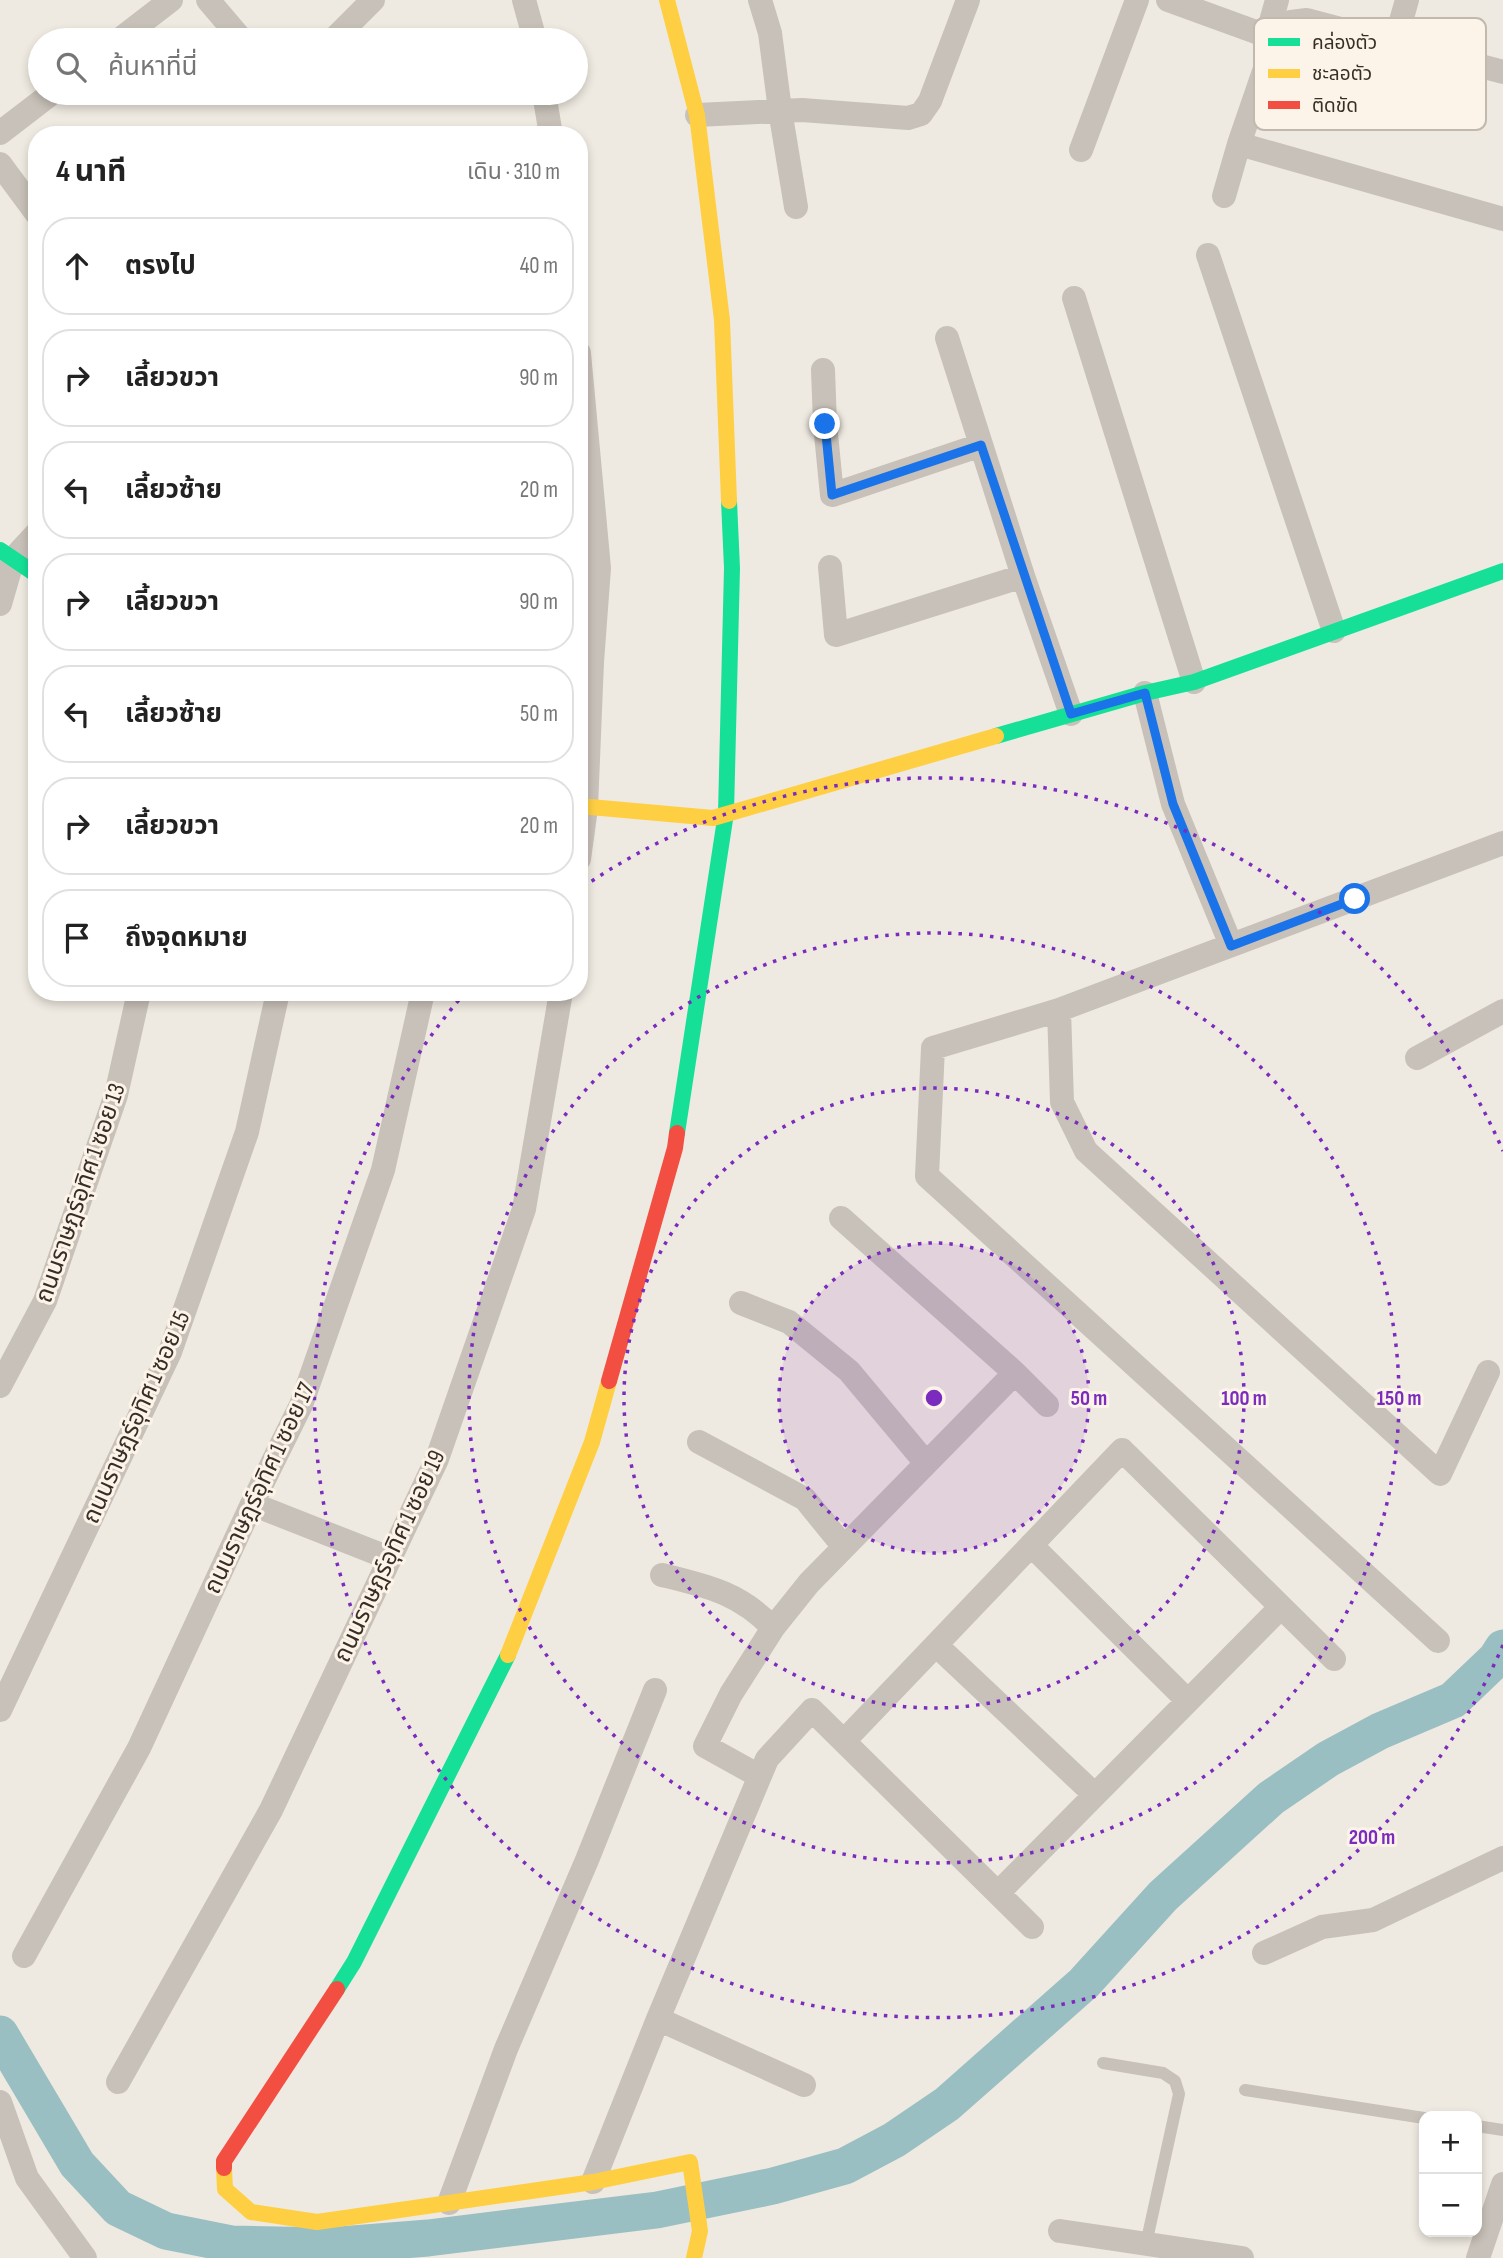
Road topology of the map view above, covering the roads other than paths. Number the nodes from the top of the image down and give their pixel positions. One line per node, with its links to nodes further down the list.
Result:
1 (171, 0): 14 (street)
2 (208, 0): 15 (street)
3 (373, 0): 16 (street)
4 (524, 0): 17 (street)
5 (667, 0): 25 (street)
6 (760, 0): 24 (street)
7 (968, 0): 24 (street)
8 (1137, 0): 29 (street)
9 (1168, 0): 18 (street)
10 (1277, 0): 12 (street)
11 (1407, 0): 13 (street)
12 (1272, 18)
13 (1402, 18)
14 (135, 28)
15 (232, 28)
16 (345, 28)
17 (532, 28)
18 (1254, 32)
19 (1486, 67): 20 (street)
20 (1503, 72)
21 (1254, 103): 28 (street)
22 (36, 105): 27 (street)
23 (546, 105): 26 (street)
24 (780, 110): 25 (street); 33 (street)
25 (697, 115): 54 (street)
26 (550, 126)
27 (0, 133)
28 (1239, 144): 31 (street); 34 (street)
29 (1081, 150)
30 (0, 164): 32 (street)
31 (1224, 196)
32 (28, 202)
33 (796, 207)
34 (1503, 219)
35 (1208, 255): 48 (street)
36 (1074, 298): 50 (street)
37 (947, 338): 39 (street)
38 (823, 370): 39 (street)
39 (981, 445): 46 (street)
40 (588, 521): 49 (street)
41 (28, 540): 42 (street)
42 (7, 555): 44 (street); 47 (street)
43 (830, 567): 46 (street)
44 (28, 569)
45 (1503, 571): 48 (street)
46 (1023, 576): 52 (street)
47 (0, 604)
48 (1334, 631): 50 (street)
49 (588, 640)
50 (1194, 682): 51 (street)
51 (1145, 693): 52 (street); 56 (street)
52 (1071, 714): 54 (street)
53 (588, 807): 54 (street)
54 (726, 813): 104 (street)
55 (1503, 843): 56 (street)
56 (1231, 946): 61 (street)
57 (137, 1001): 68 (street, ถนนราษฎร์อุทิศ 1 ซอย 13)
58 (276, 1001): 84 (street, ถนนราษฎร์อุทิศ 1 ซอย 15)
59 (421, 1001): 72 (street, ถนนราษฎร์อุทิศ 1 ซอย 17)
60 (559, 1001): 75 (street, ถนนราษฎร์อุทิศ 1 ซอย 19)
61 (1059, 1010): 66 (street); 79 (street)
62 (1503, 1011): 63 (street)
63 (1417, 1058)
64 (841, 1218): 67 (street)
65 (741, 1303): 71 (street)
66 (1488, 1372)
67 (1015, 1373): 69 (street); 71 (street)
68 (0, 1386)
69 (1047, 1405)
70 (699, 1442): 74 (street)
71 (926, 1464): 74 (street)
72 (252, 1504): 75 (street); 92 (street, ถนนราษฎร์อุทิศ 1 ซอย 17)
73 (1031, 1545): 77 (street); 80 (street); 83 (street)
74 (844, 1547): 78 (street)
75 (389, 1558): 95 (street, ถนนราษฎร์อุทิศ 1 ซอย 19)
76 (662, 1574): 78 (street)
77 (1281, 1607): 81 (street); 83 (street)
78 (774, 1628): 86 (street)
79 (1438, 1641)
80 (936, 1645): 85 (street); 87 (street)
81 (1334, 1659)
82 (655, 1690): 104 (street)
83 (1188, 1701): 87 (street)
84 (0, 1710)
85 (844, 1741): 86 (street); 89 (street)
86 (760, 1776): 93 (street)
87 (1095, 1795): 89 (street)
88 (1503, 1858): 91 (street)
89 (998, 1893): 90 (street)
90 (1032, 1927)
91 (1265, 1953)
92 (24, 1956)
93 (658, 2019): 96 (street); 102 (street)
94 (1103, 2063): 106 (lane)
95 (118, 2082)
96 (804, 2085)
97 (1245, 2090): 99 (lane)
98 (0, 2102): 107 (street)
99 (1419, 2117)
100 (1482, 2127): 101 (lane)
101 (1503, 2130)
102 (593, 2182): 104 (street); 108 (street)
103 (1503, 2184): 110 (street)
104 (449, 2203)
105 (1060, 2231): 106 (street)
106 (1146, 2244): 109 (street)
107 (85, 2258)
108 (694, 2258)
109 (1242, 2258)
110 (1478, 2258)

